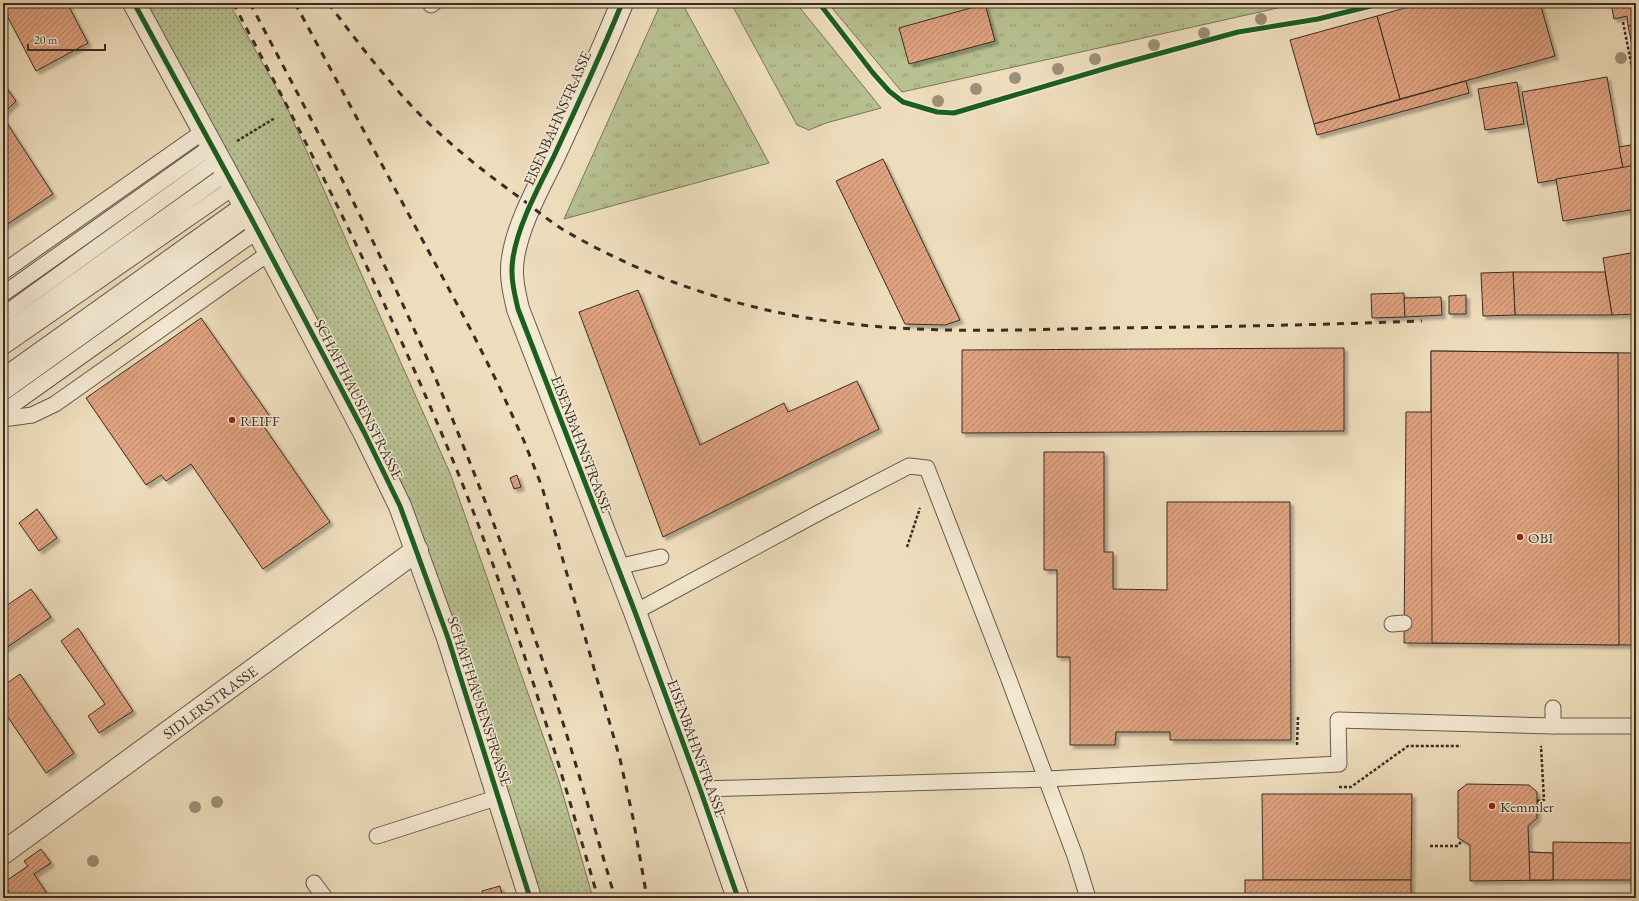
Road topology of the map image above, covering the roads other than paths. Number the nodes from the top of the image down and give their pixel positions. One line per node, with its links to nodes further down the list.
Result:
1 (134, 3): 3 (street, SCHAFFHAUSENSTRASSE)
2 (622, 3): 15 (street, EISENBAHNSTRASSE)
3 (231, 181): 4 (street, SCHAFFHAUSENSTRASSE); 5 (lane); 6 (lane); 7 (lane); 8 (lane); 9 (lane); 10 (lane); 11 (lane); 12 (lane)
4 (269, 253): 12 (lane); 13 (street, SCHAFFHAUSENSTRASSE)
5 (3, 272)
6 (3, 294)
7 (3, 315)
8 (3, 334)
9 (3, 347)
10 (3, 376)
11 (3, 394)
12 (5, 414)
13 (417, 550): 22 (street, SCHAFFHAUSENSTRASSE); 24 (street, SIDLERSTRASSE)
14 (661, 557): 15 (lane)
15 (617, 567): 16 (street, EISENBAHNSTRASSE)
16 (635, 612): 20 (lane); 21 (street, EISENBAHNSTRASSE)
17 (1553, 708): 18 (lane)
18 (1553, 726): 19 (lane); 20 (lane)
19 (1636, 726)
20 (1047, 778): 21 (lane); 29 (lane)
21 (700, 789): 28 (street, EISENBAHNSTRASSE)
22 (499, 797): 23 (lane); 27 (street, SCHAFFHAUSENSTRASSE)
23 (377, 836)
24 (3, 853)
25 (314, 883): 26 (lane)
26 (325, 898)
27 (530, 898)
28 (738, 898)
29 (1088, 898)

